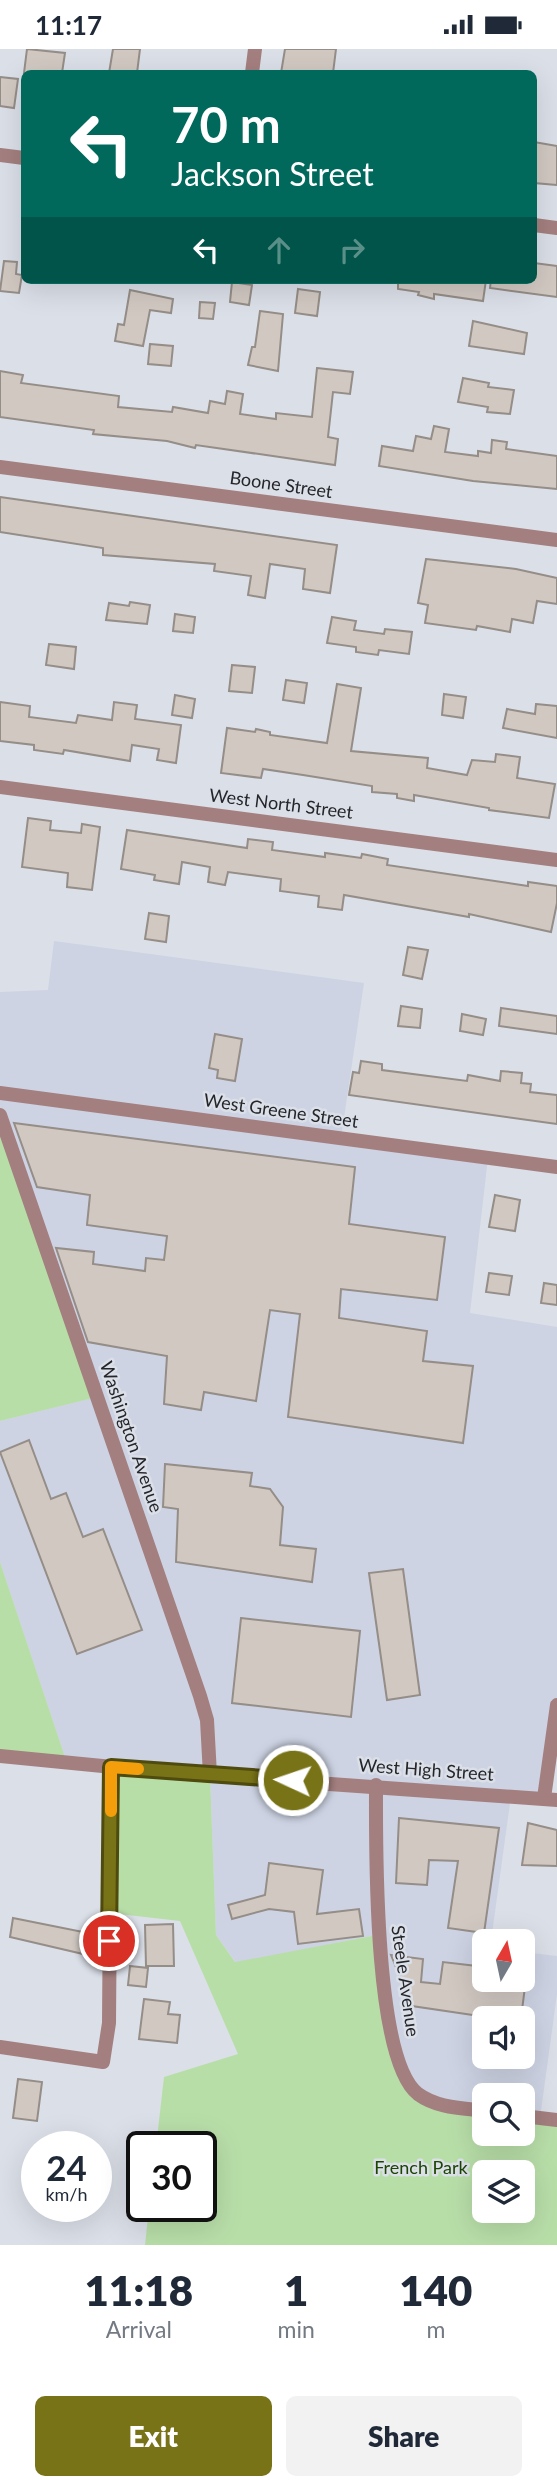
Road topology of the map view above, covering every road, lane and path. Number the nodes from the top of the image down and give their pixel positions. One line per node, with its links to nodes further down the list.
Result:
1 (255, 49): 2 (street)
2 (252, 70)
3 (0, 155): 4 (street)
4 (21, 157)
5 (537, 225): 6 (street)
6 (557, 228)
7 (0, 467): 8 (street, Boone Street)
8 (557, 540)
9 (0, 787): 10 (street, West North Street)
10 (557, 860)
11 (0, 1093): 13 (street, West Greene Street)
12 (0, 1115): 17 (street, Washington Avenue)
13 (557, 1167)
14 (557, 1705): 19 (street)
15 (0, 1756): 16 (street, West High Street)
16 (111, 1767): 17 (street, West High Street); 20 (street)
17 (210, 1775): 18 (street, West High Street)
18 (376, 1785): 19 (street, West High Street); 21 (street, Steele Avenue)
19 (551, 1799)
20 (0, 2047)
21 (472, 2109)
22 (535, 2117): 23 (street)
23 (557, 2120)

